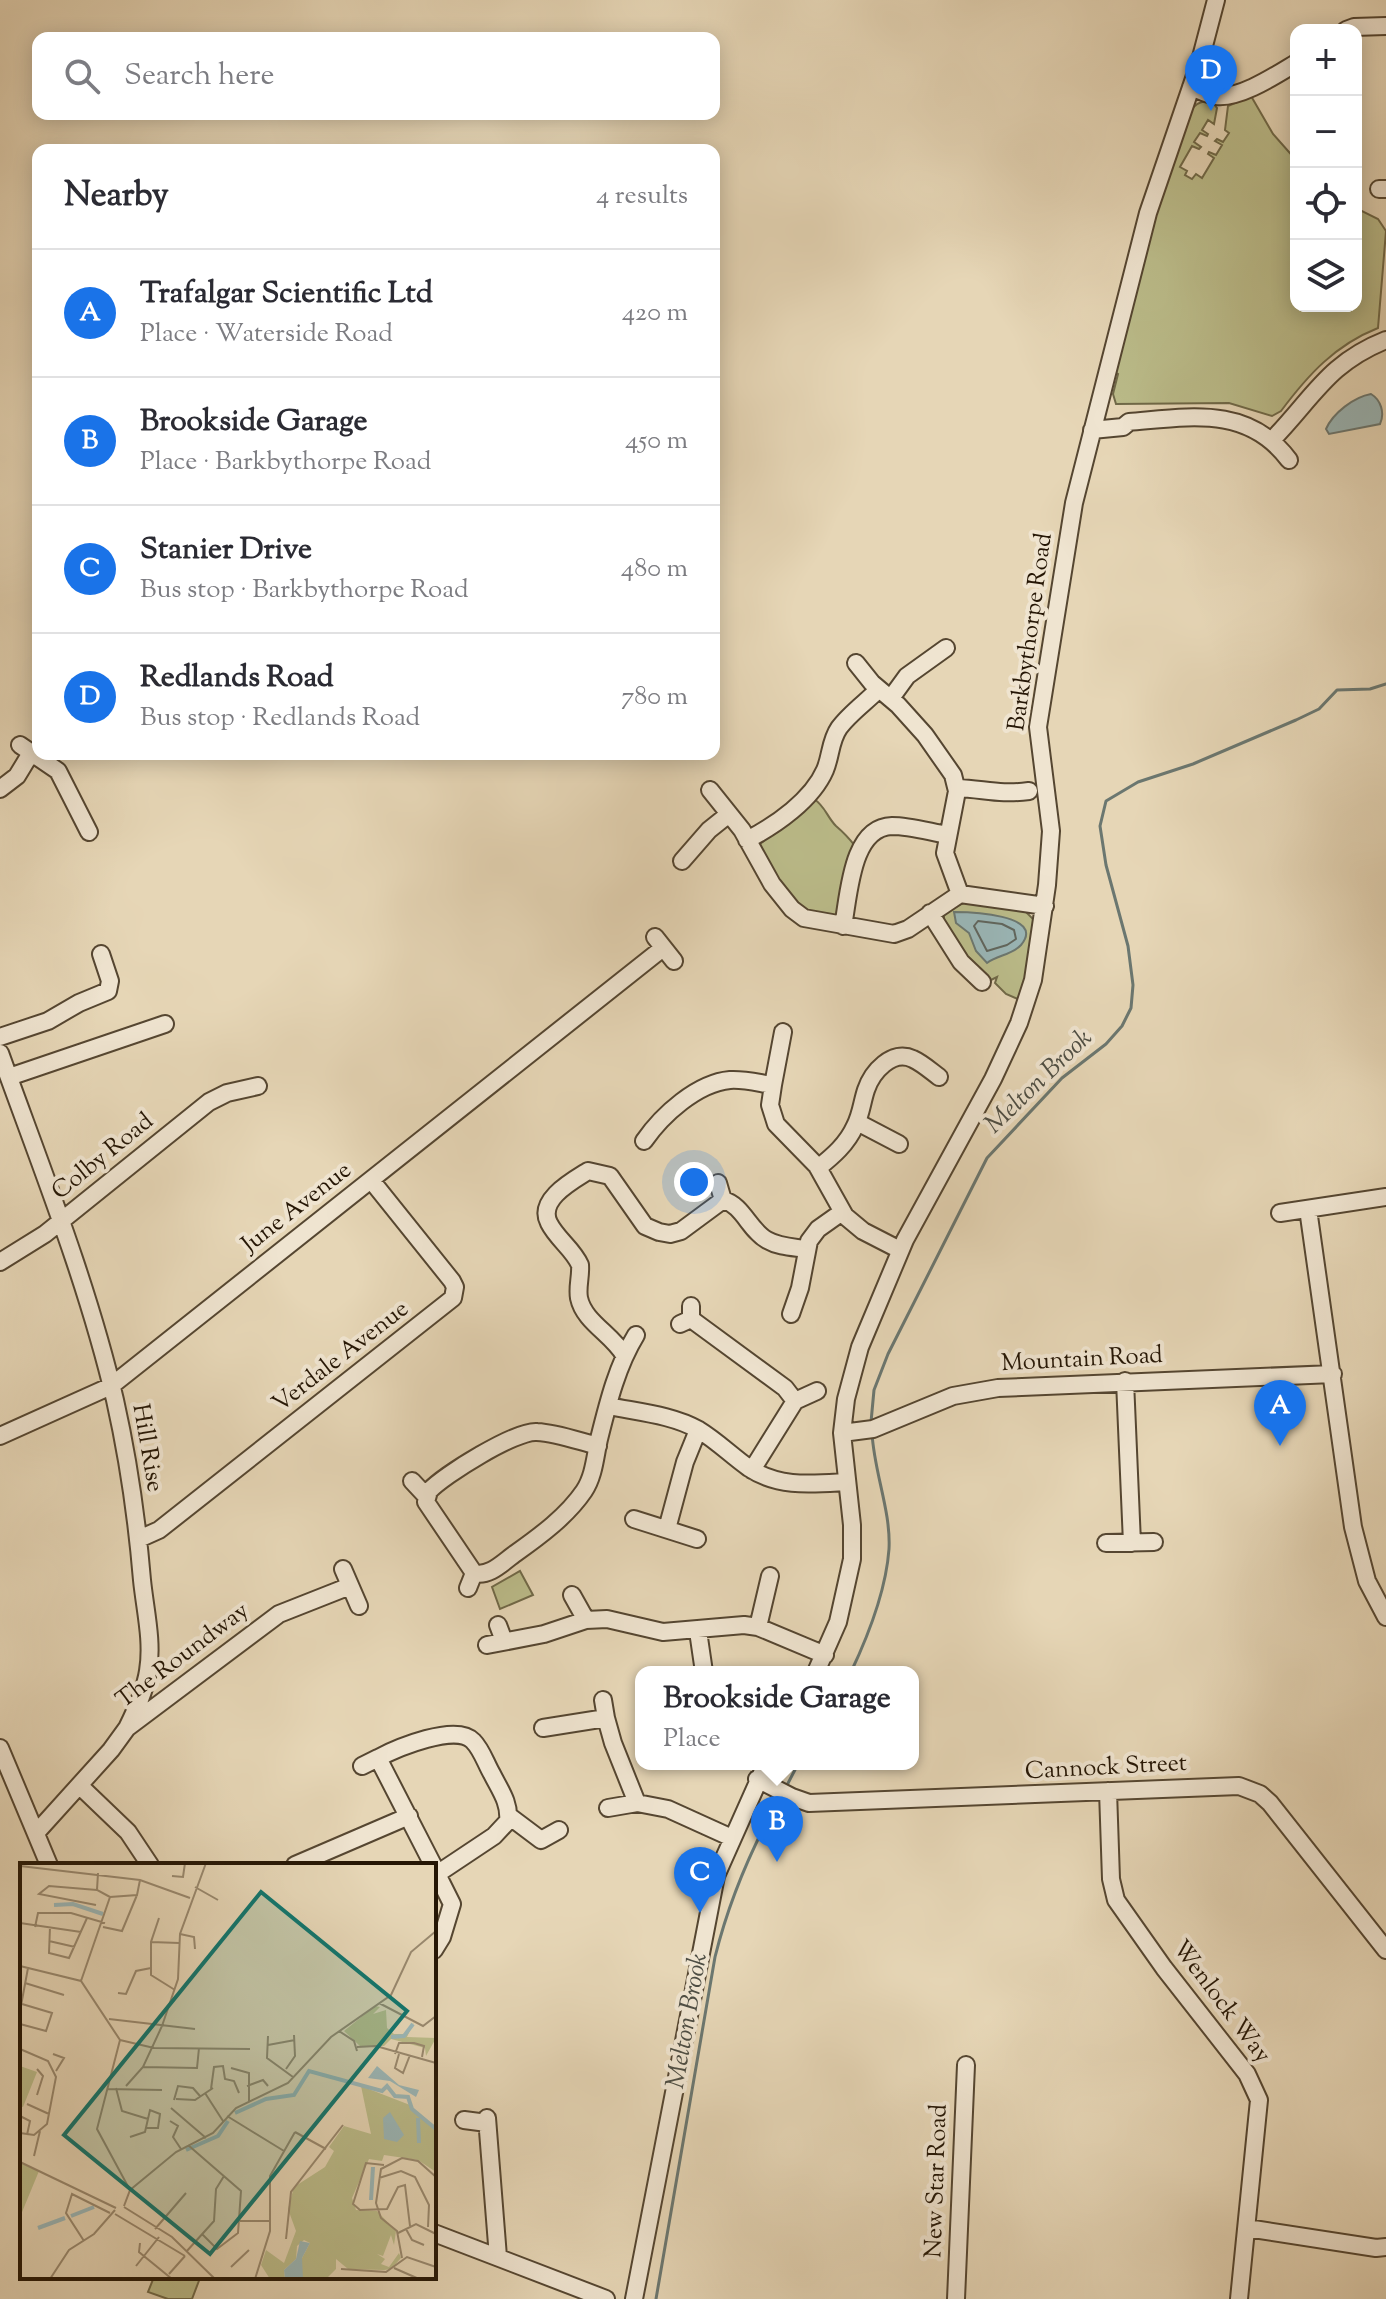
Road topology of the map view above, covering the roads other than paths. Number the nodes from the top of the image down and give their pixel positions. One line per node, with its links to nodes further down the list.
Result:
1 (1216, 0): 5 (street, Barkbythorpe Road)
2 (1386, 26): 3 (street)
3 (1362, 27)
4 (1290, 66): 5 (street)
5 (1191, 87): 7 (street, Barkbythorpe Road)
6 (1386, 340): 10 (street)
7 (1097, 410): 8 (street); 9 (street, Barkbythorpe Road)
8 (1129, 422): 9 (street); 10 (street)
9 (1092, 430): 29 (street, Barkbythorpe Road)
10 (1272, 440): 11 (street)
11 (1289, 460)
12 (946, 648): 14 (street)
13 (856, 663): 14 (street)
14 (885, 694): 17 (street); 26 (street)
15 (32, 753): 18 (street)
16 (42, 760): 22 (street)
17 (957, 788): 20 (street); 25 (street)
18 (0, 789)
19 (710, 790): 23 (street)
20 (1029, 791)
21 (93, 799): 22 (street)
22 (76, 808): 24 (street)
23 (729, 814): 26 (street); 27 (street)
24 (89, 832)
25 (948, 835): 28 (street); 31 (street)
26 (747, 840): 31 (street)
27 (685, 853)
28 (960, 894): 29 (street); 30 (street)
29 (1045, 906): 56 (street, Barkbythorpe Road)
30 (930, 913): 31 (street); 34 (street)
31 (843, 926)
32 (664, 949): 47 (street, June Avenue)
33 (101, 954): 36 (street)
34 (973, 979)
35 (165, 1024): 39 (street)
36 (0, 1037)
37 (778, 1040): 41 (street)
38 (0, 1053): 39 (street, Hill Rise)
39 (9, 1077): 54 (street, Hill Rise)
40 (939, 1077): 43 (street)
41 (773, 1085): 44 (street); 46 (street)
42 (258, 1086): 54 (street, Colby Road)
43 (857, 1122): 45 (street); 46 (street)
44 (644, 1141)
45 (902, 1145)
46 (818, 1168): 52 (street)
47 (371, 1180): 64 (street, June Avenue); 78 (street, Verdale Avenue)
48 (718, 1183): 50 (street)
49 (1386, 1197): 51 (street)
50 (723, 1200): 55 (street); 61 (street)
51 (1308, 1209): 53 (street); 62 (street)
52 (842, 1212): 55 (street); 56 (street)
53 (1280, 1213)
54 (61, 1222): 57 (street, Colby Road); 64 (street, Hill Rise)
55 (806, 1249): 58 (street)
56 (900, 1250): 69 (street, Barkbythorpe Road)
57 (0, 1262)
58 (791, 1314)
59 (688, 1316): 66 (street)
60 (636, 1335): 61 (street)
61 (624, 1355): 67 (street)
62 (1333, 1374): 63 (street, Mountain Road); 88 (street)
63 (1125, 1381): 69 (street, Mountain Road); 82 (street)
64 (111, 1386): 70 (street, June Avenue); 78 (street, Hill Rise)
65 (817, 1391): 66 (street)
66 (795, 1401): 72 (street)
67 (609, 1406): 68 (street); 71 (street)
68 (698, 1430): 72 (street); 77 (street)
69 (849, 1433): 74 (street, Barkbythorpe Road)
70 (0, 1436)
71 (598, 1446): 75 (street); 75 (street)
72 (752, 1470): 74 (street)
73 (412, 1481): 75 (street)
74 (846, 1482): 93 (street, Barkbythorpe Road)
75 (426, 1496)
76 (634, 1519): 77 (street)
77 (667, 1529): 79 (street)
78 (139, 1539): 96 (street, Hill Rise)
79 (697, 1539)
80 (1154, 1542): 82 (street)
81 (1106, 1543): 82 (street)
82 (1132, 1543)
83 (343, 1569): 85 (street)
84 (770, 1576): 90 (street)
85 (350, 1586): 87 (street); 97 (street, The Roundway)
86 (572, 1595): 89 (street)
87 (359, 1606)
88 (1386, 1617)
89 (586, 1620): 91 (street); 92 (street)
90 (758, 1627): 91 (street); 93 (street)
91 (698, 1631): 94 (street)
92 (496, 1637)
93 (825, 1655): 95 (street, Barkbythorpe Road)
94 (703, 1666)
95 (819, 1666)
96 (145, 1685): 97 (street); 100 (street, Hill Rise)
97 (168, 1697): 100 (street, The Roundway)
98 (603, 1700): 99 (street)
99 (606, 1718): 101 (street); 108 (street)
100 (127, 1728): 106 (street, The Roundway)
101 (543, 1728)
102 (0, 1748): 113 (street)
103 (378, 1758): 104 (street); 110 (street); 111 (street)
104 (362, 1766)
105 (762, 1771): 107 (street, Cannock Street); 114 (street)
106 (80, 1786): 113 (street, The Roundway); 117 (street)
107 (1108, 1791): 123 (street, Cannock Street); 126 (street, Wenlock Way)
108 (637, 1803): 109 (street); 114 (street)
109 (608, 1808)
110 (409, 1816): 115 (street); 119 (street)
111 (509, 1816): 112 (street); 120 (street)
112 (559, 1830)
113 (36, 1833): 116 (street)
114 (732, 1838): 131 (street)
115 (326, 1859): 118 (street)
116 (48, 1863)
117 (149, 1863)
118 (305, 1863)
119 (432, 1863)
120 (436, 1868)
121 (436, 1871): 122 (street)
122 (436, 1947)
123 (1386, 1950)
124 (966, 2065): 132 (street, New Star Road)
125 (464, 2120): 129 (street)
126 (1247, 2228): 128 (street); 133 (street, Wenlock Way)
127 (436, 2234): 129 (street)
128 (1386, 2247)
129 (498, 2257): 130 (street)
130 (606, 2299)
131 (634, 2299)
132 (956, 2299)
133 (1239, 2299)

